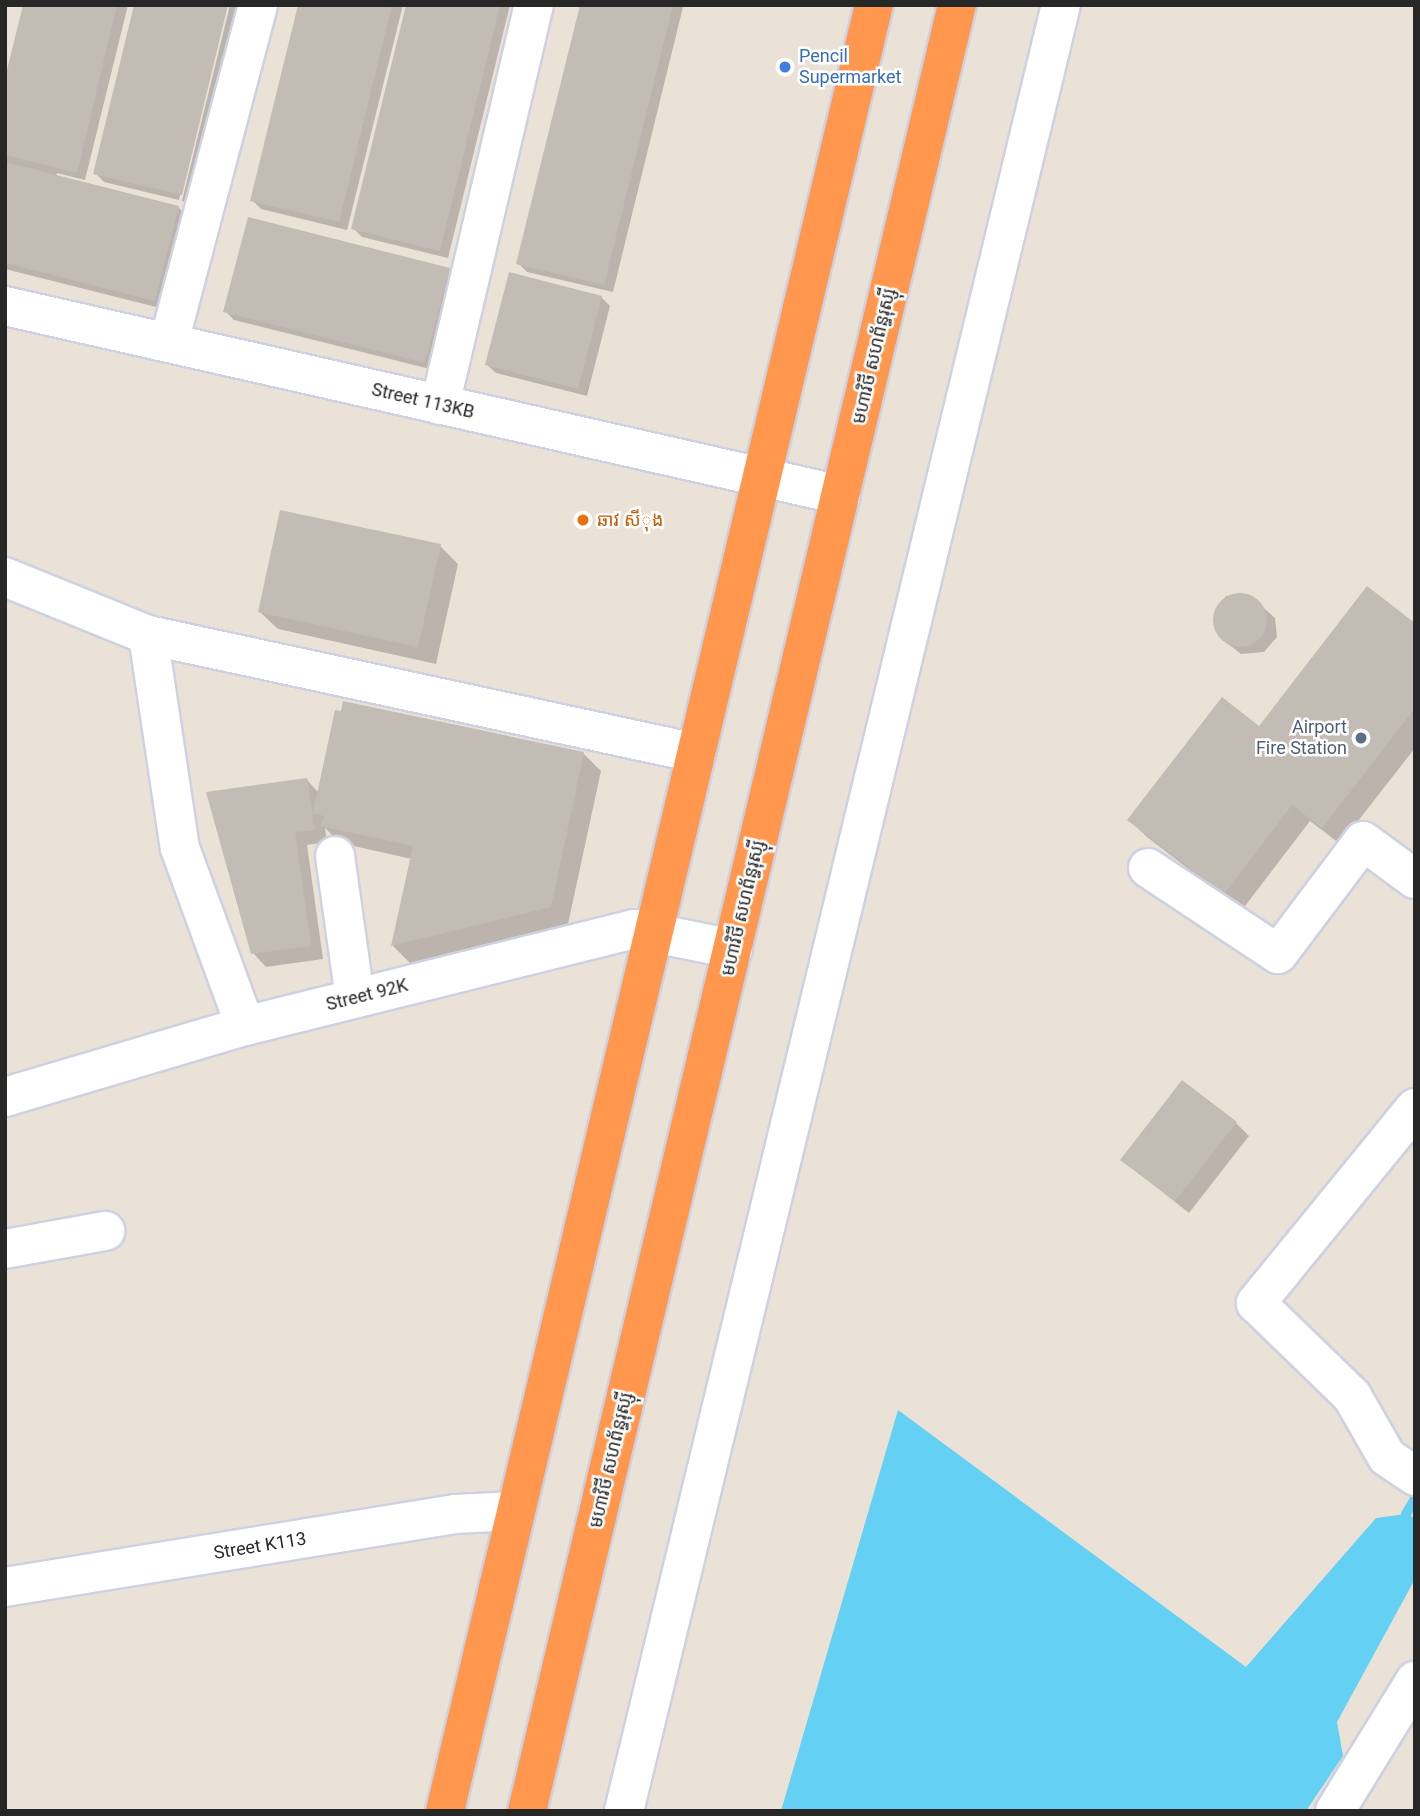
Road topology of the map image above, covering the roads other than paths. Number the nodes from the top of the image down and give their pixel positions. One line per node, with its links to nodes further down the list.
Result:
1 (258, 5): 7 (street)
2 (534, 5): 8 (street)
3 (874, 5): 9 (highway)
4 (957, 5): 10 (highway, មហាវិថី សហព័ន្ធរុស្ស៊ី)
5 (1061, 5): 31 (street)
6 (5, 306): 7 (street, Street 113KB)
7 (169, 342): 8 (street, Street 113KB)
8 (440, 405): 9 (street, Street 113KB)
9 (762, 478): 10 (street, Street 113KB); 13 (highway)
10 (841, 495): 18 (highway, មហាវិថី សហព័ន្ធរុស្ស៊ី)
11 (5, 577): 12 (street)
12 (148, 635): 13 (street); 20 (street)
13 (696, 753): 17 (highway)
14 (335, 856): 19 (street)
15 (1148, 868): 16 (street)
16 (1415, 879)
17 (654, 933): 18 (street, Street 92K); 19 (street, Street 92K); 26 (highway)
18 (733, 949): 30 (highway, មហាវិថី សហព័ន្ធរុស្ស៊ី)
19 (355, 998): 20 (street, Street 92K)
20 (245, 1026): 21 (street, Street 92K)
21 (5, 1097)
22 (1415, 1108): 25 (street)
23 (105, 1231): 24 (street)
24 (5, 1249)
25 (1415, 1476)
26 (516, 1511): 27 (street, Street K113); 29 (highway)
27 (5, 1587)
28 (1415, 1681): 32 (street)
29 (445, 1811)
30 (527, 1811)
31 (624, 1811)
32 (1335, 1811)

